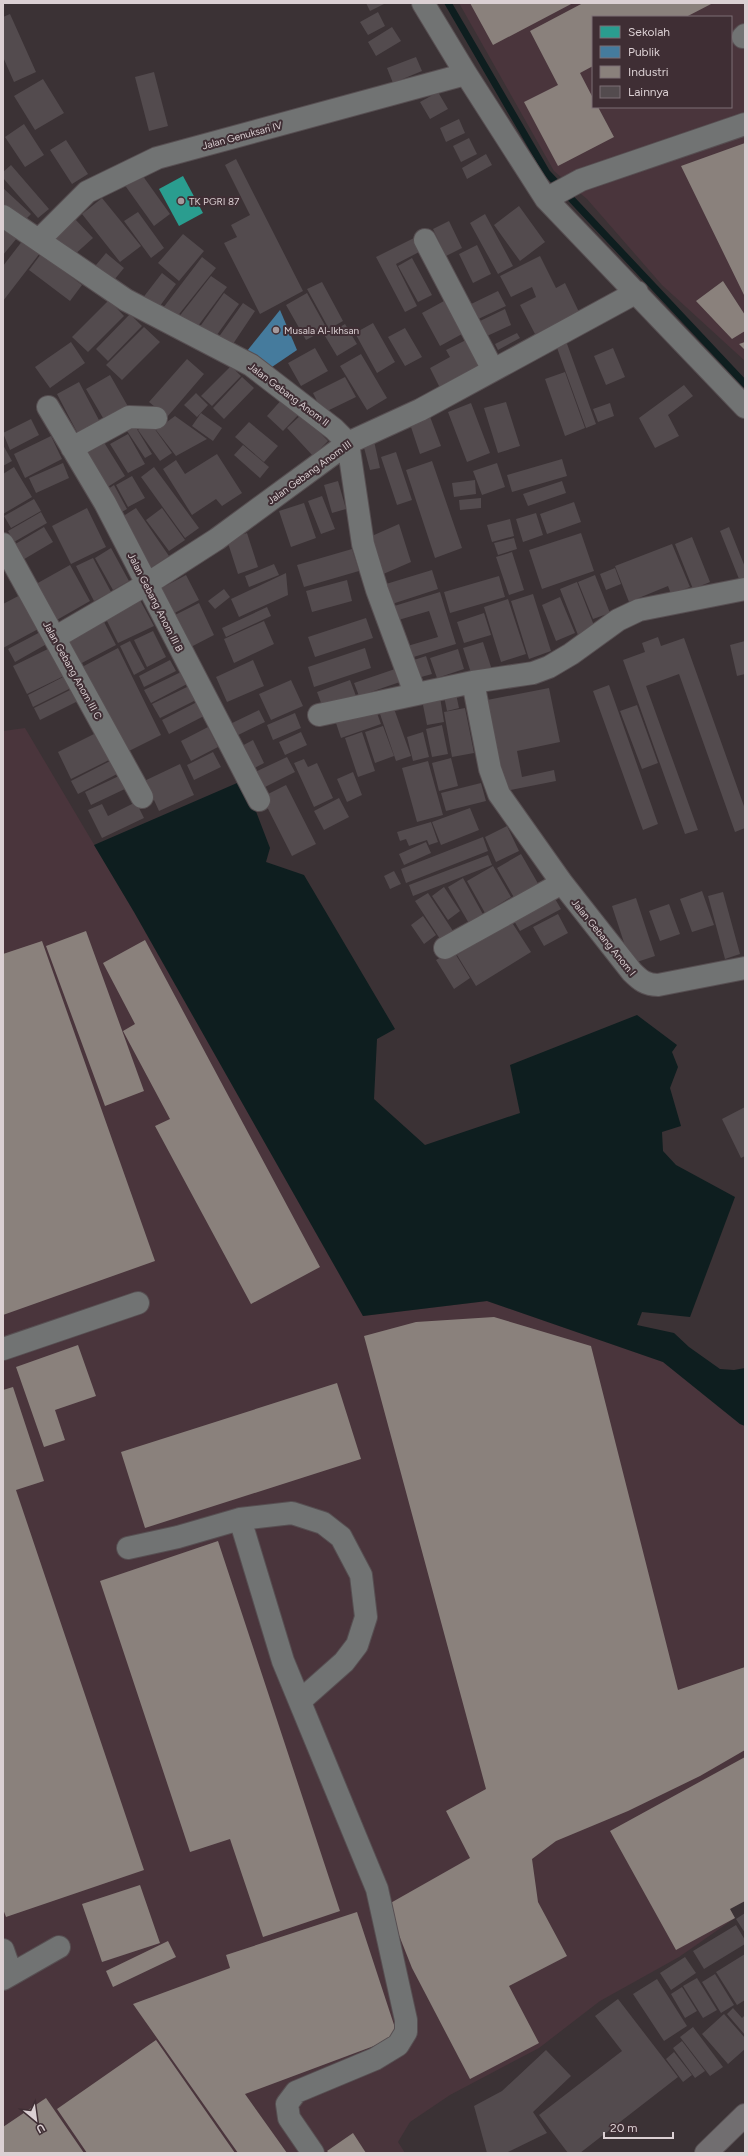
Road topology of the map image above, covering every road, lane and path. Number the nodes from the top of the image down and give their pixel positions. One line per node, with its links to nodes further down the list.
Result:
1 (423, 3): 2 (street)
2 (466, 74): 4 (street); 6 (street, Jalan Genuksari IV)
3 (745, 124): 4 (street)
4 (550, 196): 8 (street)
5 (3, 216): 6 (street, Jalan Gebang Anom II)
6 (40, 239): 13 (street, Jalan Gebang Anom II)
7 (425, 240): 9 (street)
8 (636, 292): 9 (street, Jalan Gebang Anom III); 11 (street)
9 (492, 370): 13 (street, Jalan Gebang Anom III)
10 (48, 406): 14 (street, Jalan Gebang Anom III B)
11 (745, 407)
12 (156, 418): 14 (street)
13 (348, 443): 16 (street, Jalan Gebang Anom III); 20 (street)
14 (72, 448): 16 (street, Jalan Gebang Anom III B)
15 (3, 544): 18 (street, Jalan Gebang Anom III C)
16 (147, 584): 18 (street, Jalan Gebang Anom III); 23 (street, Jalan Gebang Anom III B)
17 (745, 589): 19 (street)
18 (56, 637): 22 (street, Jalan Gebang Anom III C)
19 (473, 682): 20 (street); 24 (street)
20 (415, 693): 21 (street)
21 (319, 715)
22 (142, 797)
23 (259, 800)
24 (562, 883): 25 (street); 26 (street, Jalan Gebang Anom I)
25 (445, 948)
26 (745, 968)
27 (138, 1303): 28 (street)
28 (3, 1349)
29 (240, 1519): 30 (street); 31 (street); 31 (street)
30 (128, 1548)
31 (300, 1701): 36 (street)
32 (59, 1947): 34 (street)
33 (3, 1950): 34 (street)
34 (7, 1976)
35 (745, 2115): 37 (highway)
36 (312, 2153)
37 (706, 2153)

